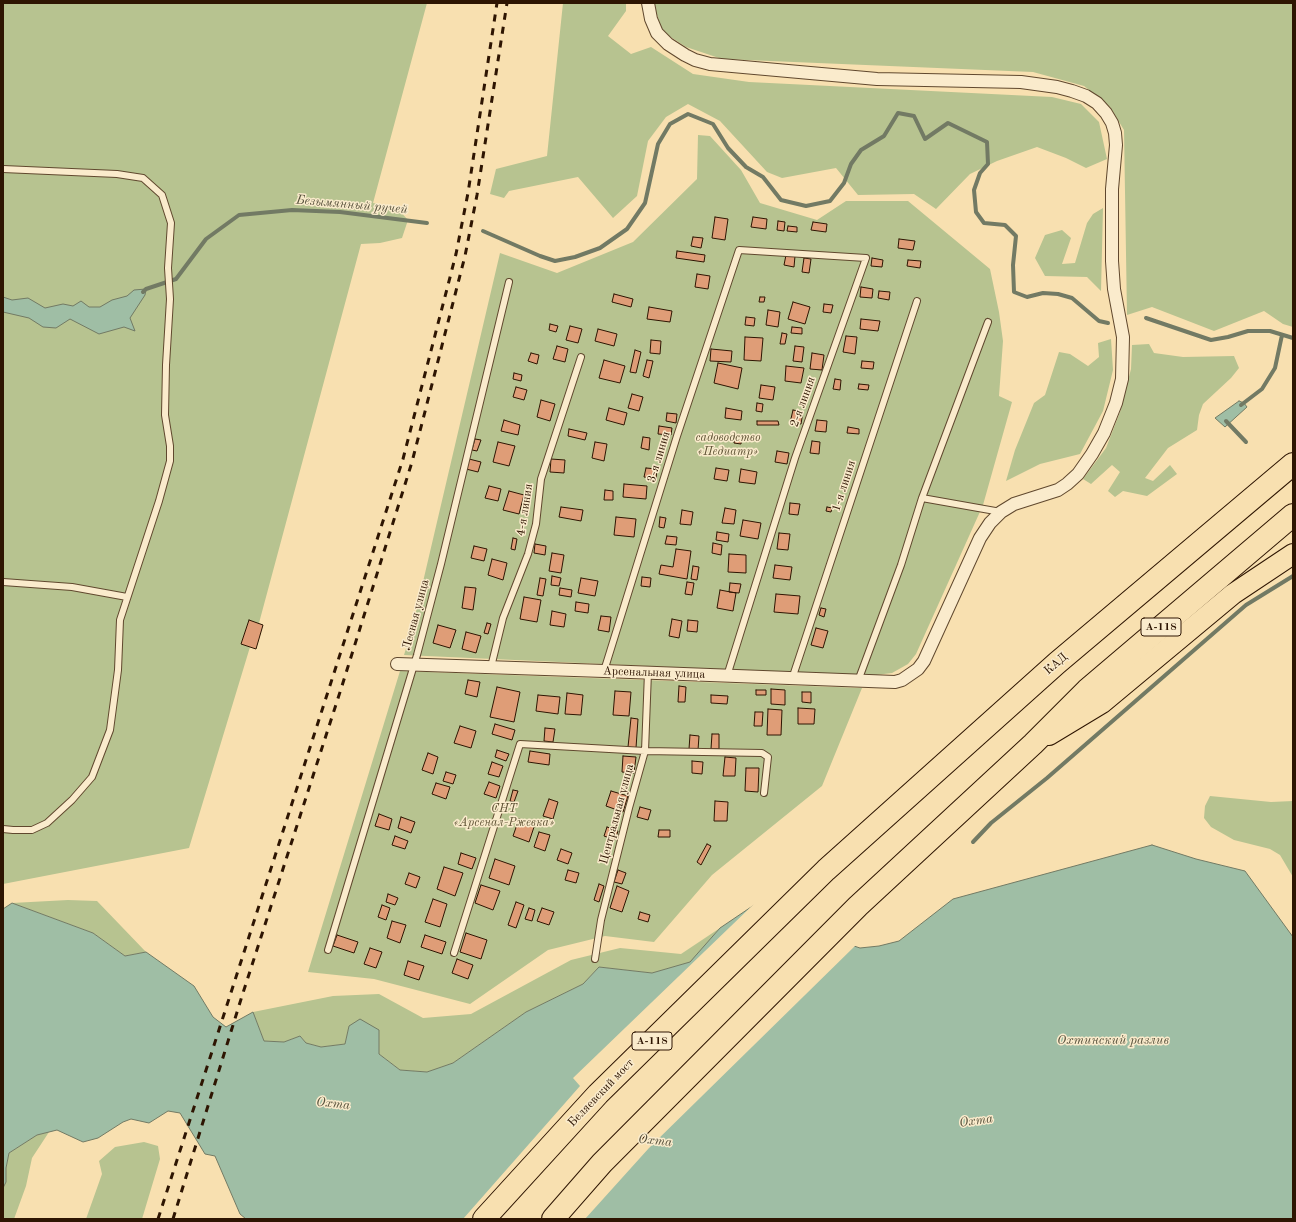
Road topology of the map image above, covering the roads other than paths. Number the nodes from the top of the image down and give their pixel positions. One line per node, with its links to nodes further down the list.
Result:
1 (648, 3): 10 (street)
2 (3, 169): 14 (lane)
3 (739, 250): 18 (lane, 3-я линия); 20 (lane, 2-я линия)
4 (509, 282): 16 (lane, Лесная улица)
5 (917, 301): 21 (lane, 1-я линия)
6 (988, 322): 9 (lane)
7 (581, 357): 17 (lane, 4-я линия)
8 (1293, 464): 27 (highway, КАД / А-118)
9 (922, 498): 10 (lane); 22 (lane)
10 (1001, 512): 22 (street, Арсенальная улица)
11 (1293, 515): 23 (highway, А-118)
12 (1293, 554): 23 (main road)
13 (3, 582): 14 (lane)
14 (127, 597): 26 (lane)
15 (397, 664): 16 (street, Арсенальная улица)
16 (415, 664): 17 (street, Арсенальная улица); 28 (lane, Лесная улица)
17 (491, 667): 18 (street, Арсенальная улица)
18 (604, 671): 19 (street, Арсенальная улица)
19 (648, 672): 20 (street, Арсенальная улица); 24 (lane, Центральная улица)
20 (727, 676): 21 (street, Арсенальная улица)
21 (792, 679): 22 (street, Арсенальная улица)
22 (858, 681)
23 (1033, 744): 32 (highway, А-118)
24 (646, 751): 25 (lane); 29 (lane); 30 (lane, Центральная улица)
25 (764, 793)
26 (3, 829)
27 (826, 870): 31 (highway, Беляевский мост / А-118)
28 (328, 950)
29 (454, 953)
30 (595, 959)
31 (484, 1219)
32 (553, 1219)

